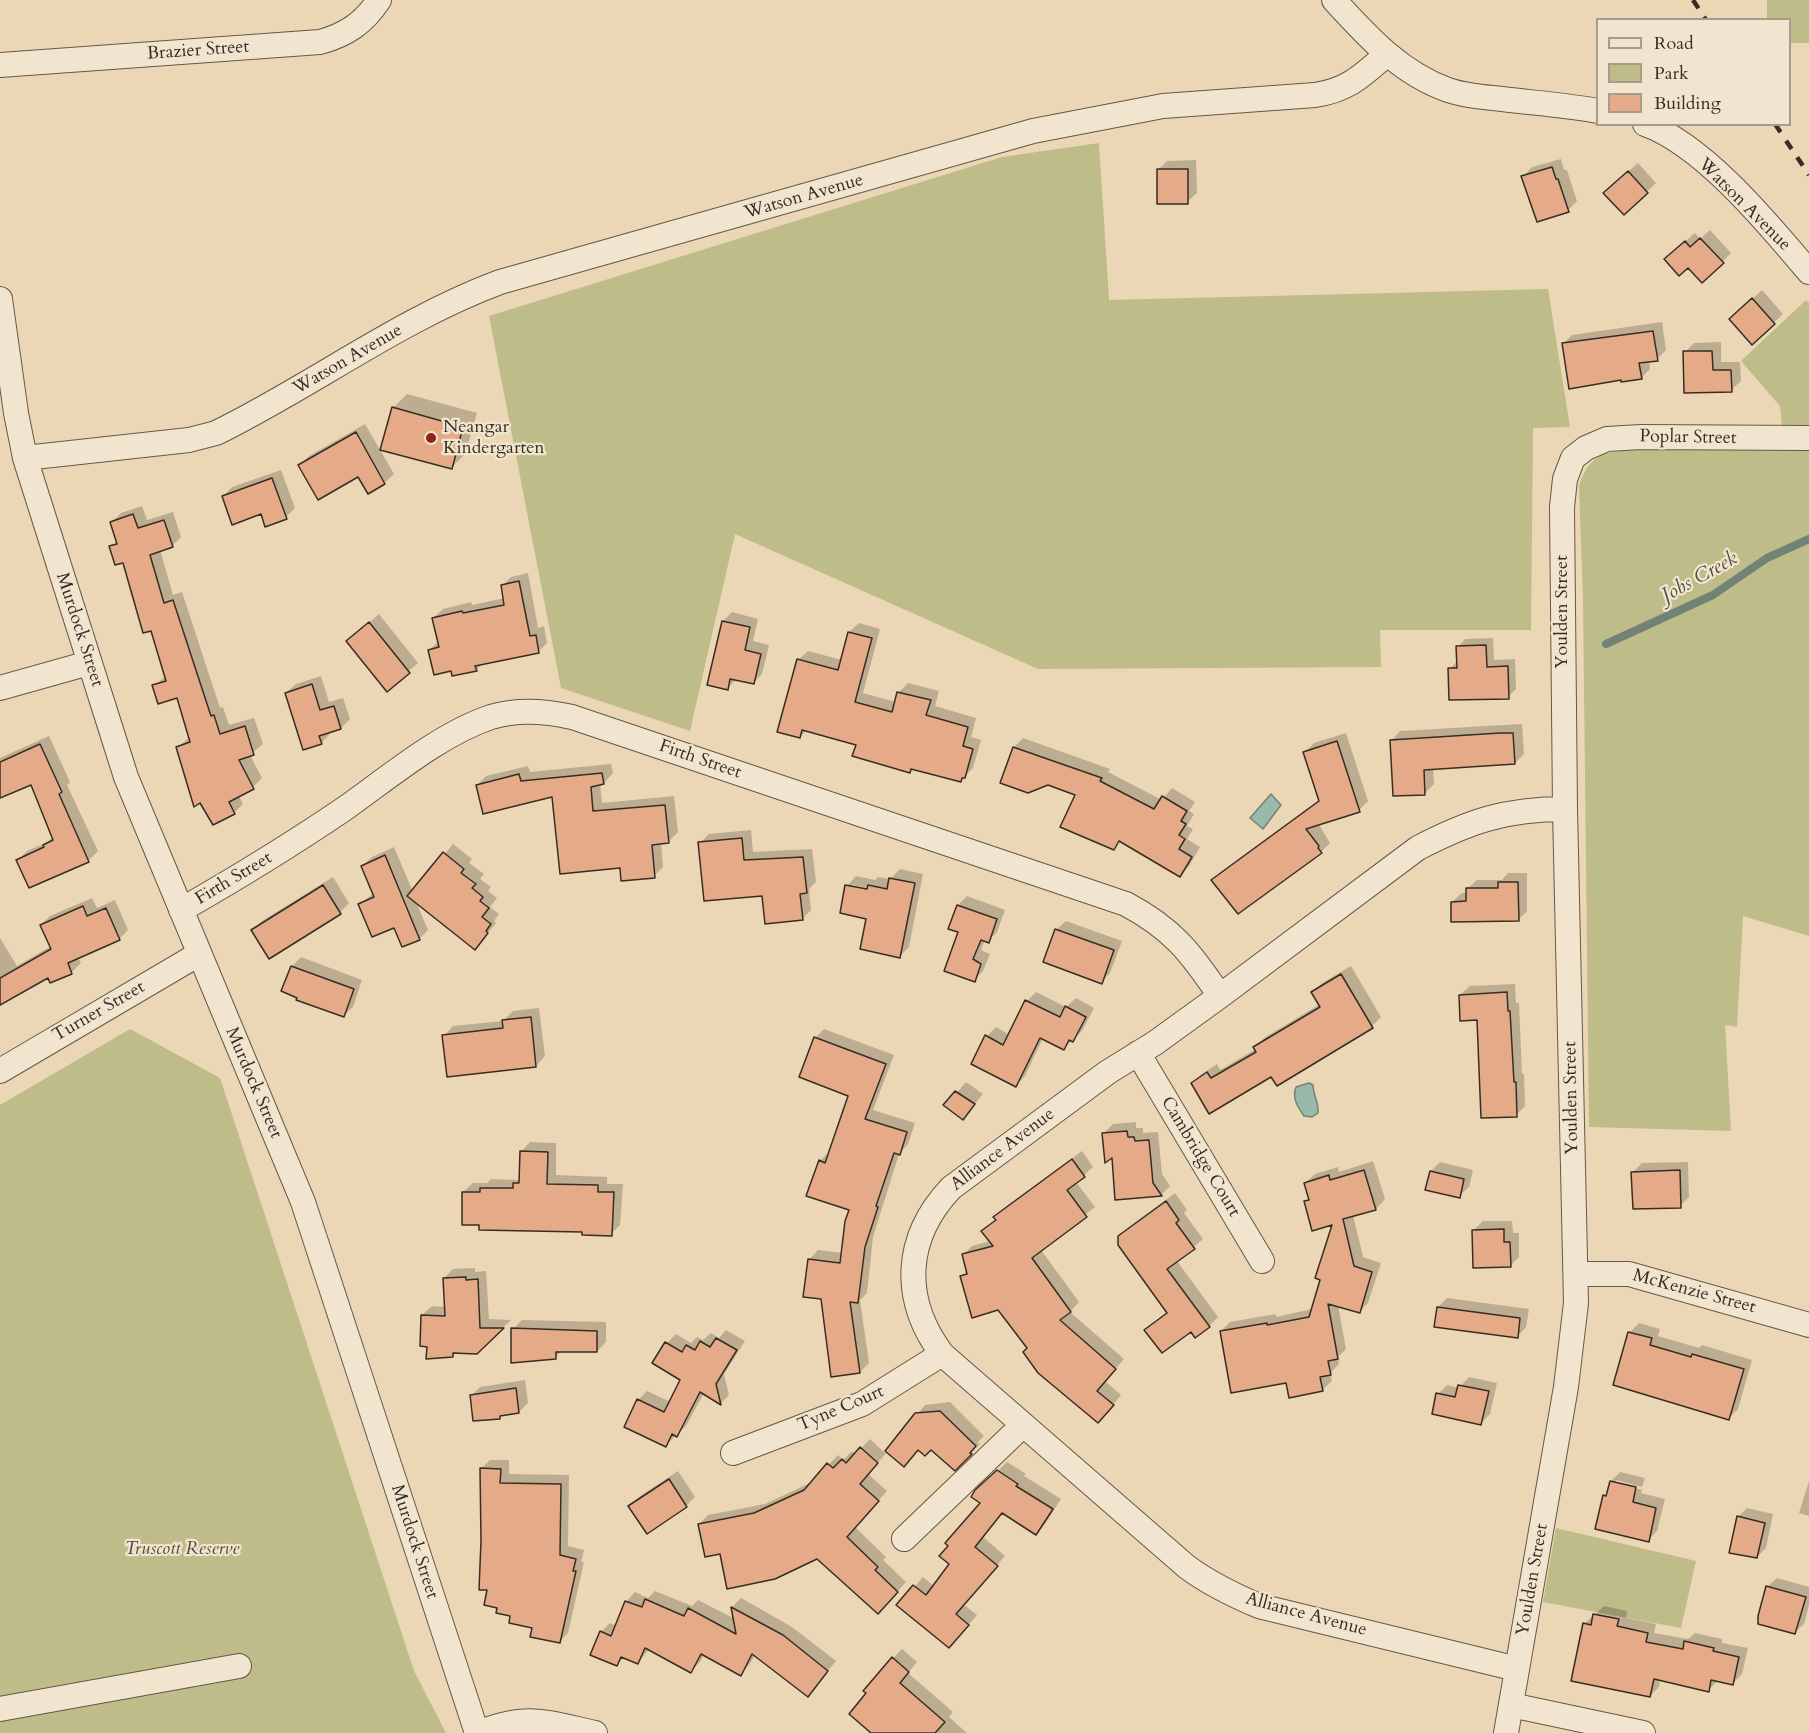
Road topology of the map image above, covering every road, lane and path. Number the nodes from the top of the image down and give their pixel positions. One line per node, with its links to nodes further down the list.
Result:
1 (380, 0): 4 (street, Brazier Street)
2 (1334, 0): 3 (street)
3 (1387, 54): 5 (street); 10 (street, Watson Avenue)
4 (0, 65)
5 (1596, 111)
6 (1649, 126): 7 (street, Watson Avenue)
7 (1809, 272)
8 (0, 299): 10 (street, Murdock Street)
9 (1809, 438): 11 (street, Poplar Street)
10 (15, 444): 12 (street, Murdock Street)
11 (1573, 458): 14 (street, Youlden Street)
12 (89, 663): 13 (street); 15 (street, Murdock Street)
13 (0, 688)
14 (1566, 809): 17 (street, Alliance Avenue); 21 (street, Youlden Street)
15 (181, 910): 16 (street, Murdock Street); 17 (street, Firth Street)
16 (199, 954): 19 (street, Turner Street); 31 (street, Murdock Street)
17 (1220, 996): 18 (street, Alliance Avenue)
18 (1138, 1053): 20 (street, Cambridge Court); 23 (street, Alliance Avenue)
19 (0, 1071)
20 (1262, 1261)
21 (1576, 1274): 22 (street, McKenzie Street); 28 (street, Youlden Street)
22 (1809, 1325)
23 (942, 1354): 24 (street, Alliance Avenue); 25 (street, Tyne Court)
24 (1023, 1425): 26 (street); 28 (street, Alliance Avenue)
25 (733, 1453)
26 (904, 1539)
27 (238, 1666): 30 (street)
28 (1517, 1669): 29 (street, Youlden Street)
29 (1511, 1705): 33 (street, Youlden Street); 34 (street)
30 (0, 1709)
31 (477, 1733): 32 (street)
32 (595, 1733)
33 (1506, 1733)
34 (1643, 1733)

